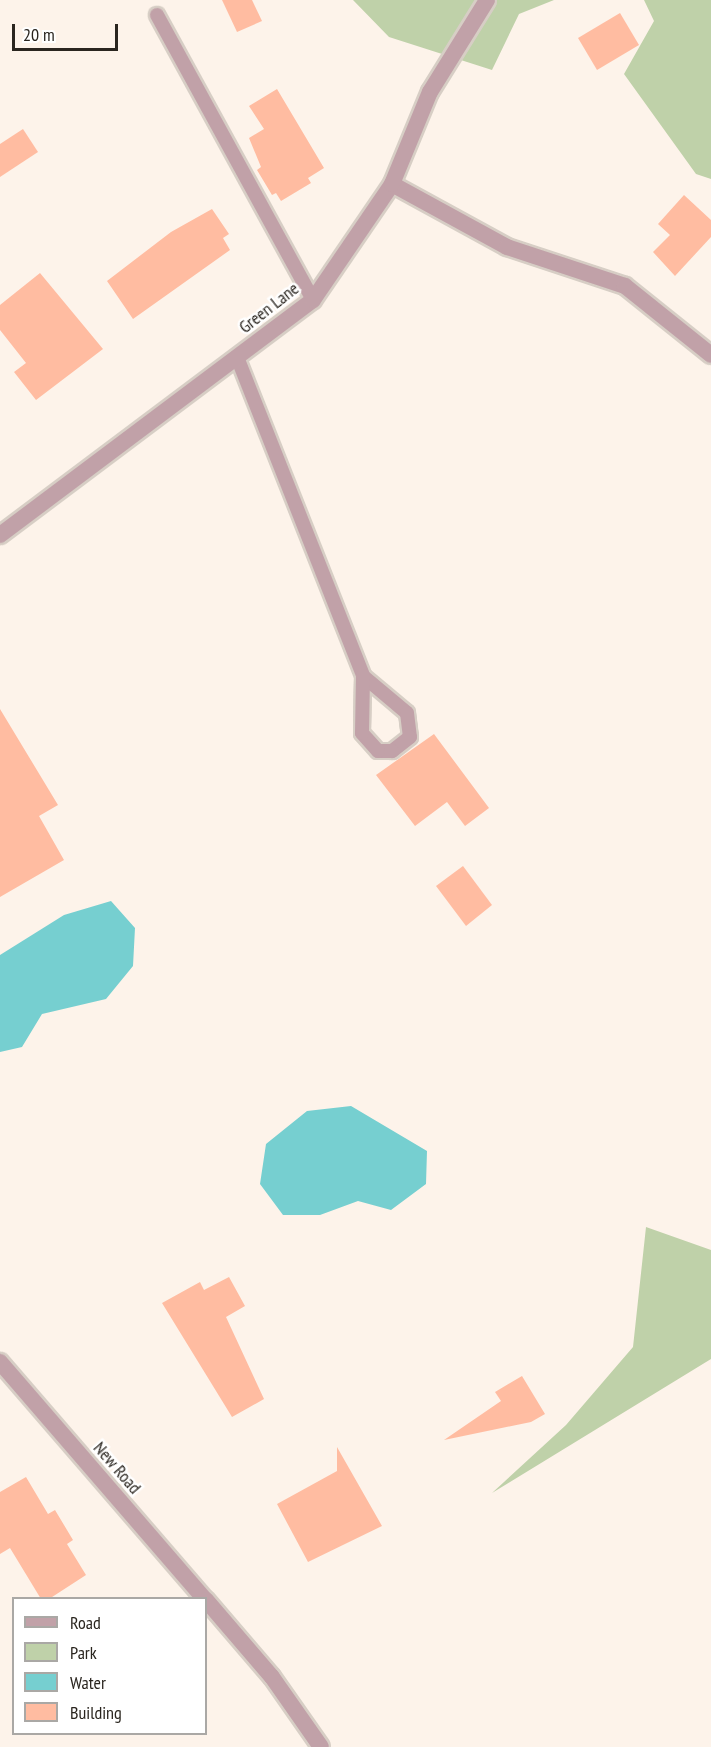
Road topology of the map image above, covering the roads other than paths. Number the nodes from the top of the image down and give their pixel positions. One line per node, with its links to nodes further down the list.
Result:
1 (487, 0): 3 (street, Green Lane)
2 (157, 15): 4 (lane)
3 (392, 184): 4 (street, Green Lane); 5 (street)
4 (313, 300): 6 (street, Green Lane)
5 (711, 355)
6 (237, 357): 7 (street, Green Lane); 8 (lane)
7 (0, 536)
8 (363, 676): 8 (lane)
9 (0, 1362): 10 (street, New Road)
10 (203, 1597)
11 (207, 1601): 12 (street, New Road)
12 (321, 1747)

